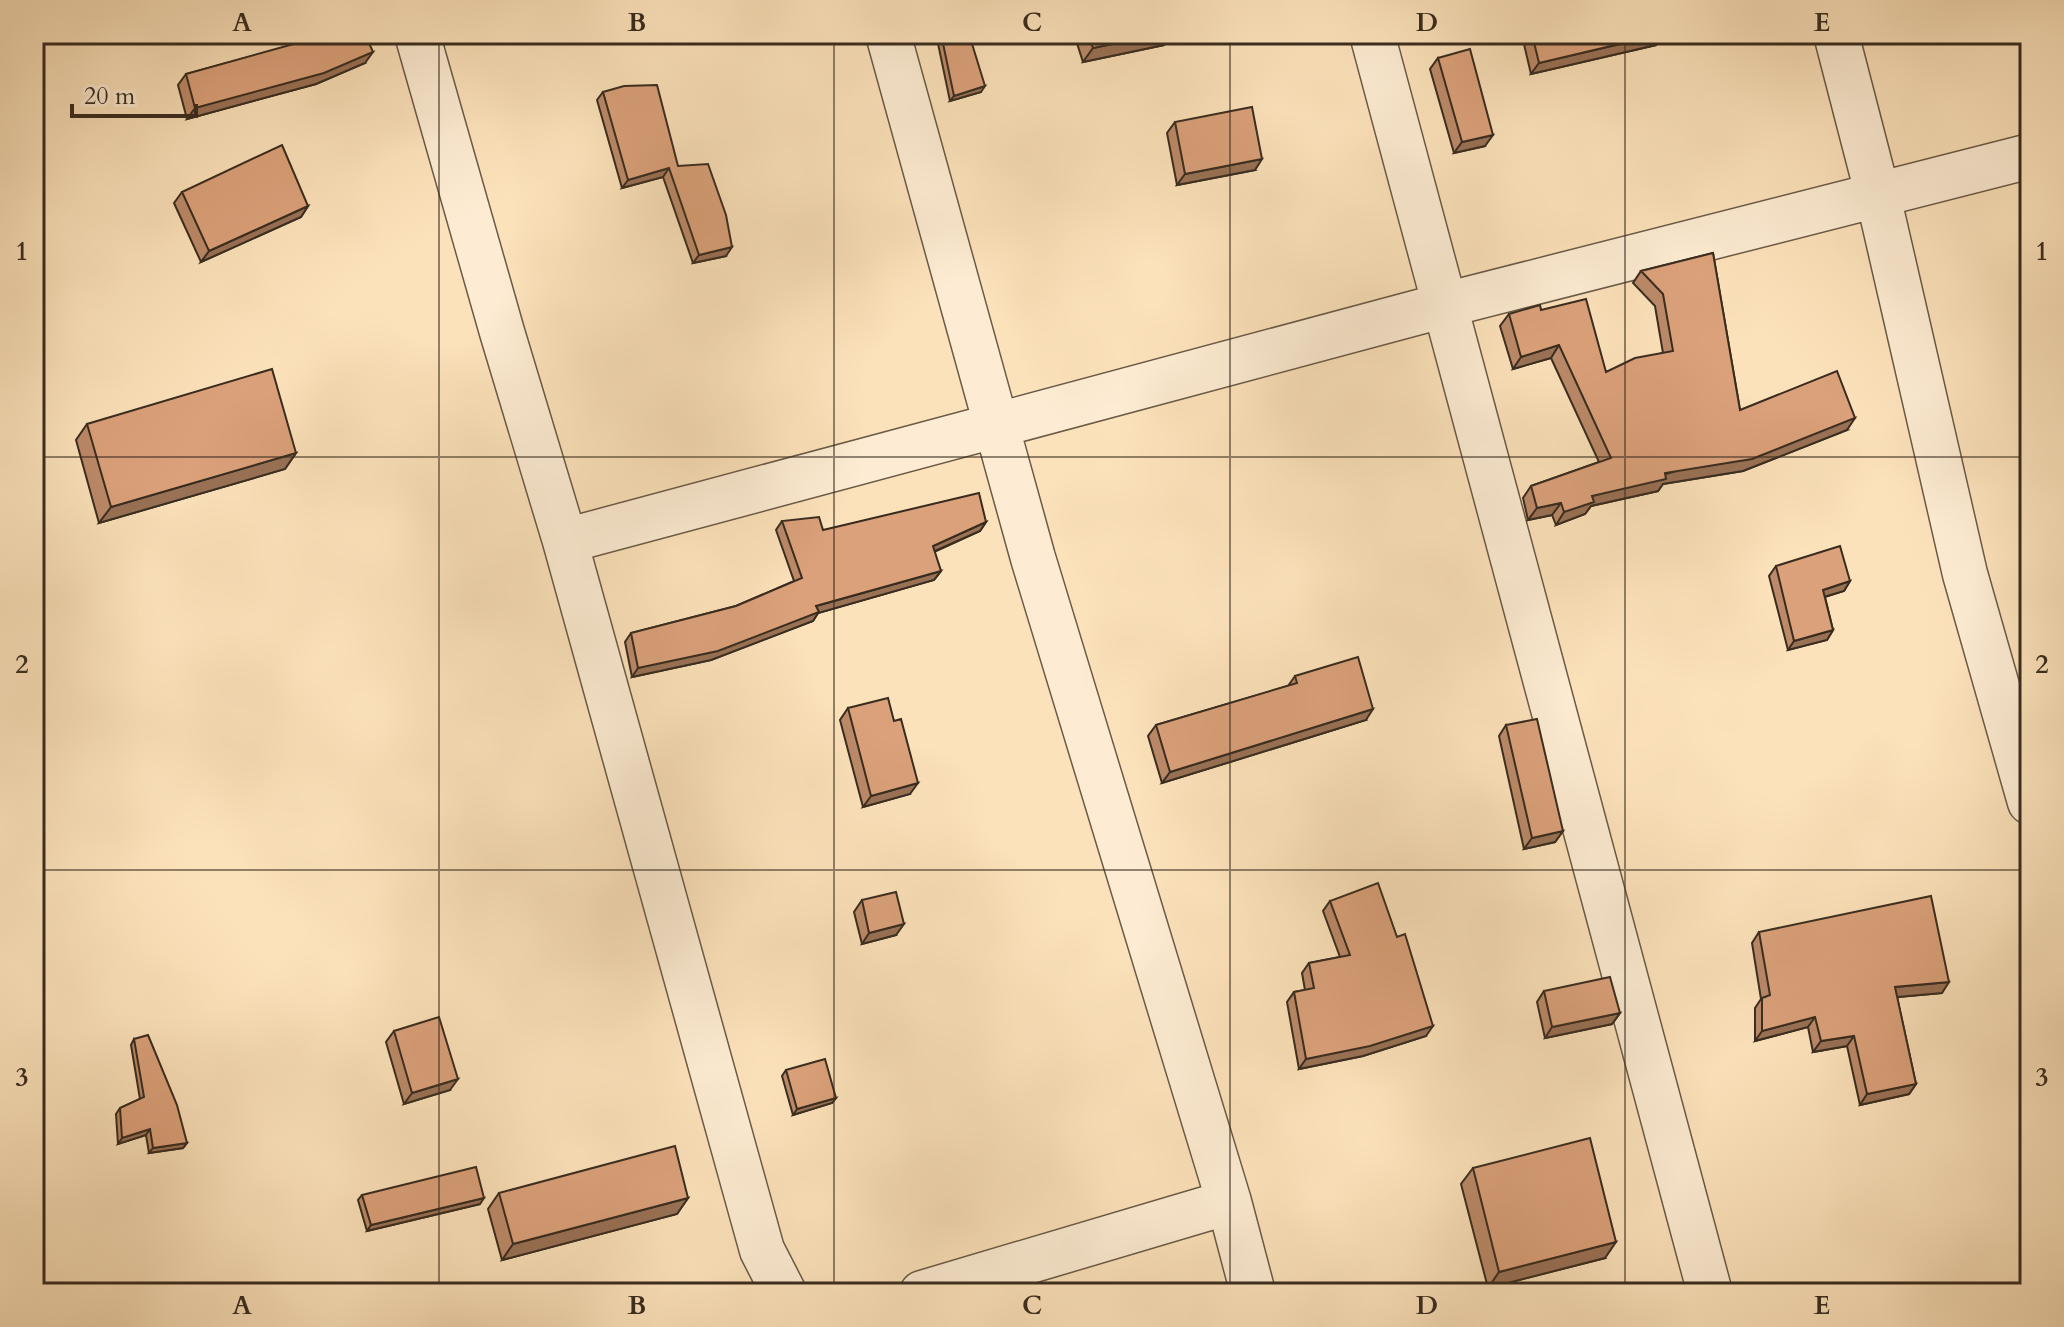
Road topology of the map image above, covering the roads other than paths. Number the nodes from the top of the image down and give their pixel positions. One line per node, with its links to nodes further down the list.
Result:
1 (417, 34): 9 (street)
2 (888, 34): 8 (street)
3 (1372, 34): 7 (street)
4 (1836, 34): 6 (street)
5 (2030, 156): 6 (street)
6 (1878, 196): 7 (street); 10 (street)
7 (1445, 305): 8 (street); 15 (street)
8 (996, 425): 9 (street); 11 (street)
9 (565, 541): 12 (street)
10 (2030, 802)
11 (1229, 1202): 13 (street); 14 (street)
12 (784, 1293)
13 (922, 1293)
14 (1253, 1293)
15 (1710, 1293)

